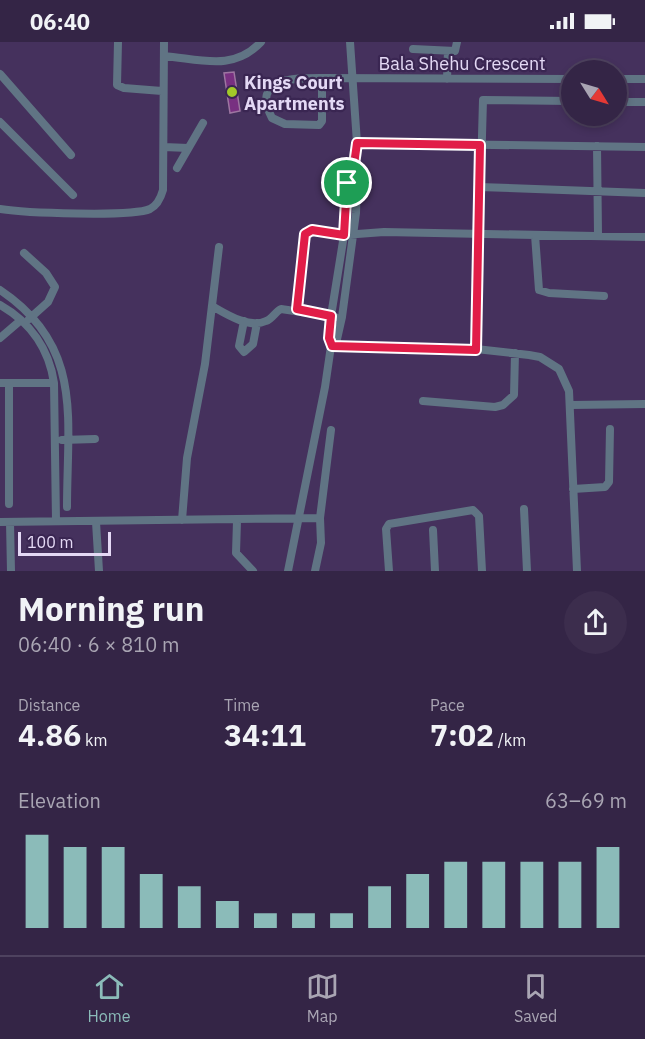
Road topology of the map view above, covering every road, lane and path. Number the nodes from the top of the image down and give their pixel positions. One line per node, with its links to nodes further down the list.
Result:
1 (118, 42): 16 (street)
2 (164, 42): 8 (street)
3 (261, 42): 8 (street)
4 (350, 42): 11 (street)
5 (457, 42): 7 (street)
6 (413, 49): 7 (street)
7 (448, 51): 12 (street)
8 (164, 56): 16 (street)
9 (0, 74): 28 (street)
10 (322, 78): 10 (street); 11 (street, Bala Shehu Crescent)
11 (353, 79): 12 (street, Bala Shehu Crescent); 22 (street)
12 (447, 79): 15 (street, Bala Shehu Crescent)
13 (627, 79): 14 (street)
14 (645, 79)
15 (561, 80)
16 (162, 91): 25 (street)
17 (561, 101): 23 (street)
18 (627, 102): 19 (street)
19 (645, 102)
20 (0, 122): 34 (street)
21 (203, 123): 27 (street)
22 (357, 143): 23 (street); 30 (street)
23 (480, 145): 24 (street); 31 (street)
24 (597, 146): 26 (street); 32 (street)
25 (164, 147): 27 (street); 35 (street)
26 (645, 147)
27 (188, 148): 29 (street)
28 (71, 155)
29 (177, 168)
30 (353, 172): 36 (street); 38 (street)
31 (479, 188): 32 (street); 39 (street)
32 (597, 192): 33 (street); 37 (street)
33 (645, 193)
34 (73, 195)
35 (0, 209)
36 (354, 234): 38 (street); 39 (street); 51 (street)
37 (598, 234): 40 (street); 41 (street)
38 (344, 235): 48 (street); 50 (street)
39 (478, 235): 40 (street); 57 (street)
40 (535, 235): 45 (street)
41 (645, 237)
42 (219, 247): 47 (street)
43 (24, 253): 49 (street)
44 (0, 290): 49 (street)
45 (604, 296)
46 (0, 305): 53 (street)
47 (212, 306): 52 (street); 75 (street)
48 (297, 309): 50 (street); 54 (street)
49 (33, 316): 53 (street); 67 (street)
50 (331, 316): 51 (street); 56 (street)
51 (342, 317): 56 (street)
52 (244, 321): 54 (street); 54 (street)
53 (23, 322): 55 (street); 60 (street)
54 (257, 323)
55 (0, 338)
56 (332, 346): 57 (street); 74 (street)
57 (476, 350): 58 (street)
58 (515, 353): 61 (street); 63 (street)
59 (4, 383): 60 (street); 70 (street)
60 (54, 383): 68 (street)
61 (423, 401)
62 (645, 404): 63 (street)
63 (571, 405): 69 (street)
64 (610, 429): 69 (street)
65 (331, 430): 73 (street)
66 (95, 439): 67 (street)
67 (67, 440): 68 (street); 71 (street)
68 (56, 441): 76 (street)
69 (573, 489): 91 (street)
70 (9, 504)
71 (67, 507)
72 (524, 509): 90 (street)
73 (320, 518): 74 (street); 86 (street)
74 (298, 519): 77 (street); 85 (street)
75 (182, 520): 77 (street); 80 (street)
76 (56, 521): 79 (street); 80 (street)
77 (237, 521): 84 (street)
78 (0, 522): 79 (street)
79 (10, 522): 82 (street)
80 (96, 522): 83 (street)
81 (432, 530): 88 (street)
82 (11, 571)
83 (99, 571)
84 (253, 571)
85 (288, 571)
86 (315, 571)
87 (389, 571): 89 (street)
88 (435, 571)
89 (482, 571)
90 (527, 571)
91 (577, 571)

